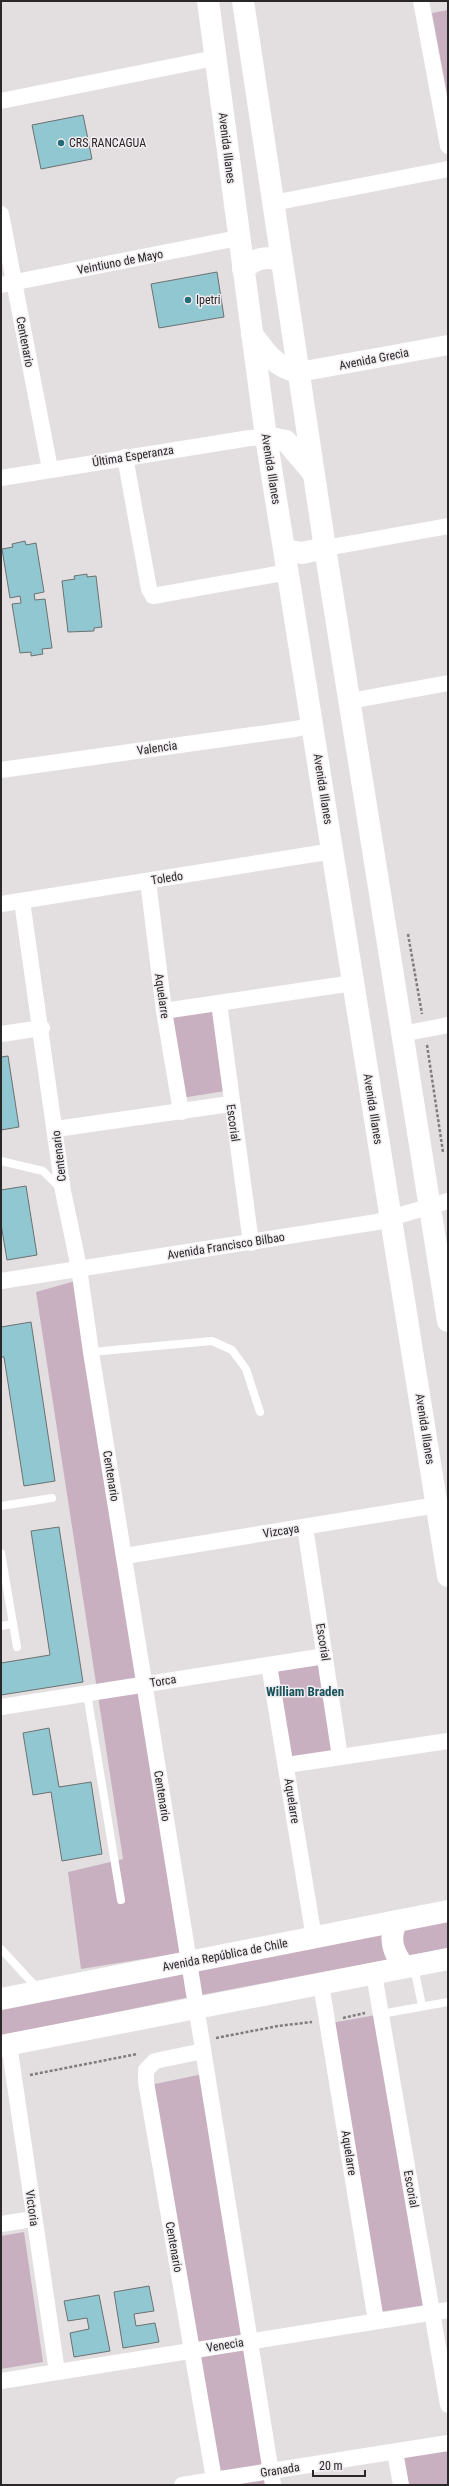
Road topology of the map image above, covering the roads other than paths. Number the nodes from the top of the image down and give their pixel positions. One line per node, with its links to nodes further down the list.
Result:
1 (208, 1): 4 (main road, Avenida Illanes)
2 (243, 1): 8 (main road)
3 (421, 1): 6 (street)
4 (215, 58): 5 (street); 10 (main road, Avenida Illanes)
5 (1, 101)
6 (448, 146)
7 (448, 169): 8 (street)
8 (273, 203): 11 (main road)
9 (1, 214): 13 (street, Centenario)
10 (238, 238): 12 (main road, Avenida Illanes); 13 (street, Veintiuno de Mayo)
11 (282, 260): 12 (main road); 16 (main road)
12 (243, 269): 14 (main road, Avenida Illanes)
13 (8, 284): 19 (street, Centenario)
14 (251, 333): 16 (main road); 17 (main road, Avenida Illanes)
15 (448, 345): 16 (street, Avenida Grecia)
16 (299, 372): 20 (main road)
17 (266, 437): 18 (street, Última Esperanza); 20 (main road); 24 (main road, Avenida Illanes)
18 (125, 457): 19 (street, Última Esperanza); 25 (street)
19 (50, 469): 21 (street, Última Esperanza)
20 (315, 475): 23 (main road)
21 (1, 478)
22 (448, 526): 23 (street)
23 (324, 548): 24 (main road); 27 (main road)
24 (285, 550): 25 (main road, Avenida Illanes)
25 (288, 572): 28 (main road, Avenida Illanes)
26 (448, 683): 27 (street)
27 (350, 701): 40 (main road)
28 (313, 725): 29 (street, Valencia); 30 (main road, Avenida Illanes)
29 (1, 770)
30 (333, 851): 31 (street, Toledo); 34 (main road, Avenida Illanes)
31 (148, 881): 32 (street, Toledo); 36 (street, Aquelarre)
32 (22, 901): 33 (street, Toledo); 38 (street, Centenario)
33 (1, 904)
34 (352, 983): 35 (street); 47 (main road, Avenida Illanes)
35 (219, 1003): 36 (street); 41 (street, Escorial)
36 (164, 1010): 42 (street, Aquelarre)
37 (448, 1025): 40 (street)
38 (42, 1028): 39 (street); 43 (street, Centenario)
39 (1, 1034)
40 (402, 1034): 46 (main road)
41 (230, 1104): 42 (street); 48 (street, Escorial)
42 (181, 1112): 43 (street)
43 (56, 1129): 45 (street, Centenario)
44 (1, 1161): 45 (lane)
45 (63, 1191): 49 (street, Centenario)
46 (439, 1203): 47 (street, Avenida Francisco Bilbao); 51 (main road)
47 (392, 1218): 48 (street, Avenida Francisco Bilbao); 55 (main road, Avenida Illanes)
48 (250, 1243): 49 (street, Avenida Francisco Bilbao)
49 (79, 1268): 50 (street, Avenida Francisco Bilbao); 52 (street, Centenario)
50 (1, 1281)
51 (448, 1321)
52 (91, 1352): 53 (lane); 59 (street, Centenario)
53 (260, 1412)
54 (52, 1498): 56 (lane)
55 (437, 1505): 57 (street, Vizcaya); 60 (main road, Avenida Illanes)
56 (1, 1506)
57 (305, 1527): 59 (street, Vizcaya); 64 (street, Escorial)
58 (1, 1553): 61 (lane)
59 (125, 1556): 66 (street, Centenario)
60 (448, 1576)
61 (13, 1624): 62 (lane); 63 (lane)
62 (1, 1626)
63 (17, 1647)
64 (325, 1656): 65 (street, Torca); 70 (street, Escorial)
65 (269, 1665): 66 (street, Torca); 71 (street, Aquelarre)
66 (145, 1684): 67 (street, Torca); 78 (street, Centenario)
67 (87, 1694): 68 (street, Torca); 72 (lane)
68 (1, 1707)
69 (448, 1741): 70 (street)
70 (340, 1758): 71 (street)
71 (287, 1765): 75 (street, Aquelarre)
72 (121, 1900)
73 (448, 1911): 74 (main road, Avenida República de Chile)
74 (397, 1921): 75 (main road, Avenida República de Chile); 79 (main road)
75 (314, 1938): 78 (main road, Avenida República de Chile)
76 (1, 1949): 82 (lane)
77 (448, 1959): 79 (main road)
78 (189, 1962): 82 (main road, Avenida República de Chile); 86 (street, Centenario)
79 (409, 1967): 80 (main road); 85 (lane)
80 (374, 1974): 81 (main road); 87 (street, Escorial)
81 (321, 1984): 86 (main road); 94 (street, Aquelarre)
82 (40, 1992): 83 (main road, Avenida República de Chile)
83 (1, 1999)
84 (448, 2002): 85 (lane)
85 (422, 2006): 87 (lane)
86 (196, 2008): 88 (main road); 89 (street, Centenario)
87 (380, 2012): 93 (street, Escorial)
88 (5, 2045): 90 (street, Victoria)
89 (202, 2046): 95 (street, Centenario); 96 (street, Centenario)
90 (34, 2219): 91 (street); 97 (street, Victoria)
91 (1, 2224)
92 (448, 2310): 93 (street, Venecia)
93 (432, 2312): 94 (street, Venecia); 99 (street, Escorial)
94 (376, 2321): 95 (street, Venecia)
95 (250, 2341): 96 (street, Venecia); 102 (street, Centenario)
96 (192, 2351): 97 (street, Venecia); 103 (street, Centenario)
97 (57, 2372): 98 (street, Venecia)
98 (1, 2381)
99 (448, 2405)
100 (448, 2443): 101 (street, Granada)
101 (395, 2452): 102 (street, Granada); 105 (street)
102 (272, 2478): 103 (street, Granada)
103 (214, 2482): 104 (street, Granada)
104 (182, 2485)
105 (401, 2485)

